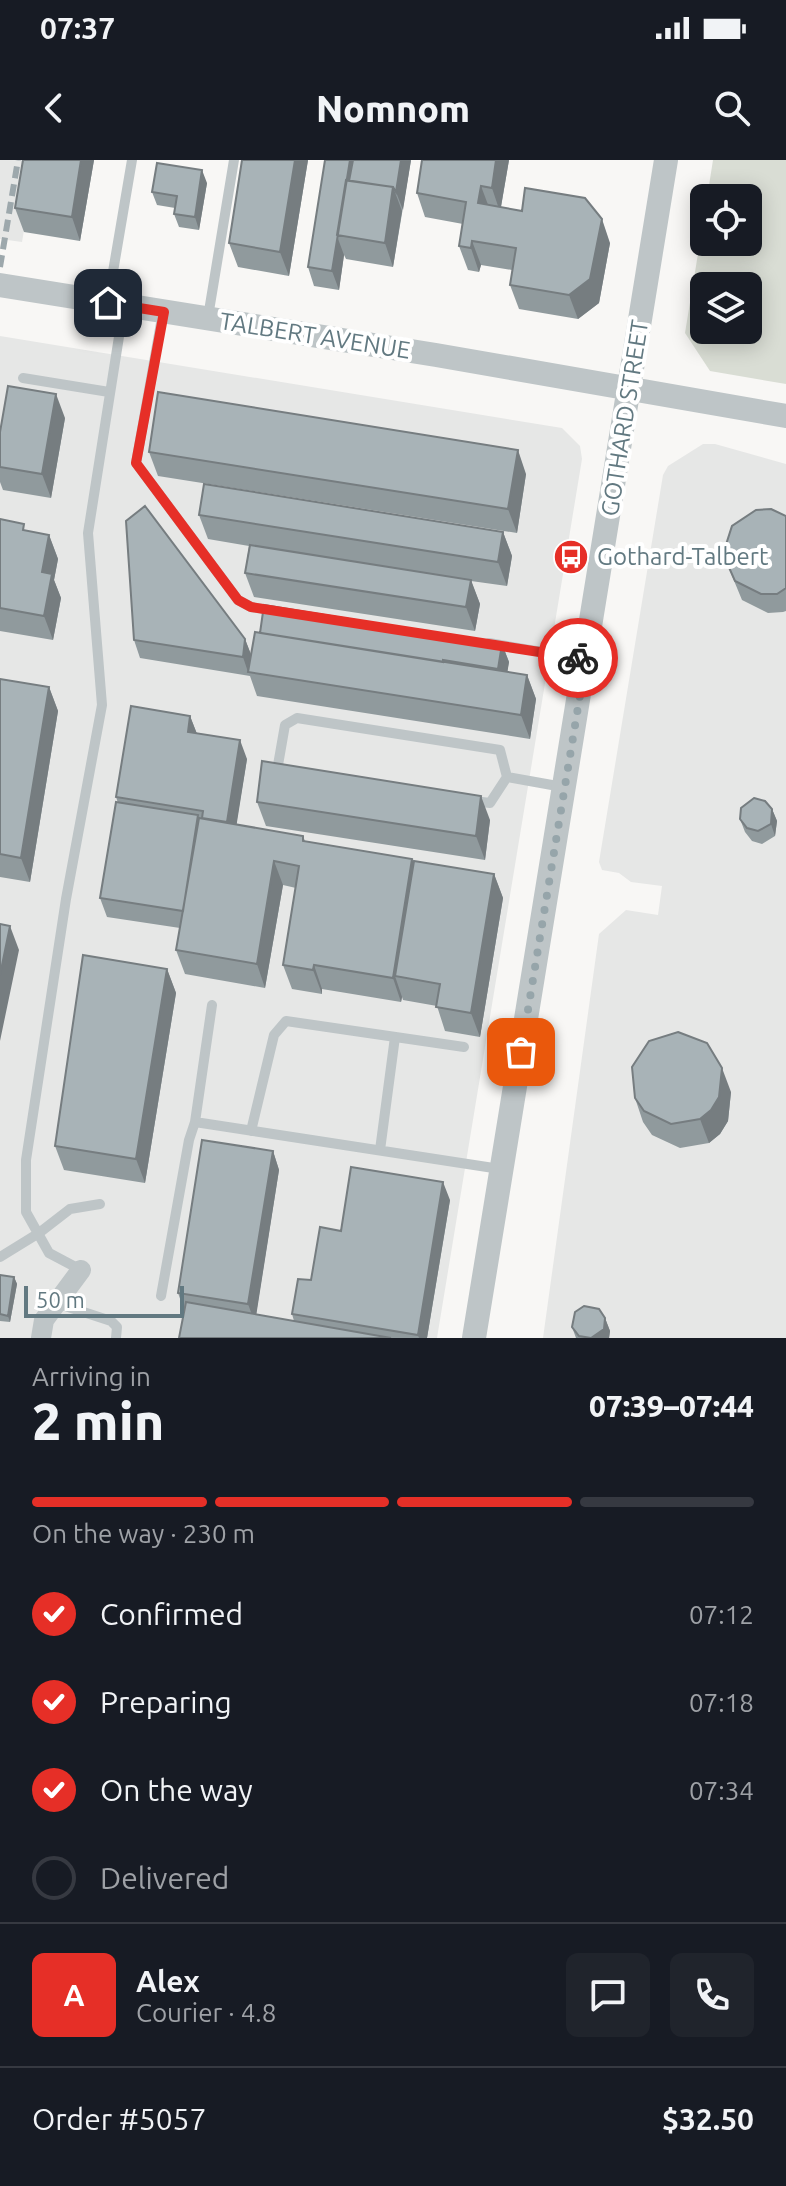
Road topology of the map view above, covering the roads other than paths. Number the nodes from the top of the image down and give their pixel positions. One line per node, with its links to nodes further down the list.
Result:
1 (132, 160): 5 (lane)
2 (234, 160): 7 (lane)
3 (666, 160): 9 (street, GOTHARD STREET)
4 (0, 285): 5 (street, TALBERT AVENUE)
5 (116, 304): 6 (street, TALBERT AVENUE); 10 (lane)
6 (164, 312): 7 (street, TALBERT AVENUE); 12 (lane)
7 (208, 319): 9 (street, TALBERT AVENUE)
8 (23, 378): 10 (lane)
9 (630, 388): 11 (street, TALBERT AVENUE); 14 (street, GOTHARD STREET)
10 (109, 392): 27 (lane)
11 (786, 416)
12 (281, 612)
13 (476, 641): 14 (lane)
14 (586, 659): 17 (street, GOTHARD STREET)
15 (301, 775): 16 (lane)
16 (507, 777): 17 (lane); 18 (lane)
17 (565, 787): 25 (street, GOTHARD STREET)
18 (459, 799)
19 (212, 1005): 22 (lane)
20 (395, 1037): 21 (lane); 23 (lane); 24 (lane)
21 (464, 1047)
22 (195, 1122): 23 (lane); 30 (lane)
23 (251, 1131): 24 (lane)
24 (380, 1150): 25 (lane)
25 (502, 1169): 34 (street, GOTHARD STREET)
26 (100, 1204): 27 (lane)
27 (39, 1233): 28 (lane); 29 (lane)
28 (0, 1257)
29 (81, 1270): 31 (street)
30 (161, 1296)
31 (56, 1303): 32 (street); 33 (lane)
32 (41, 1338)
33 (116, 1338)
34 (474, 1338)

